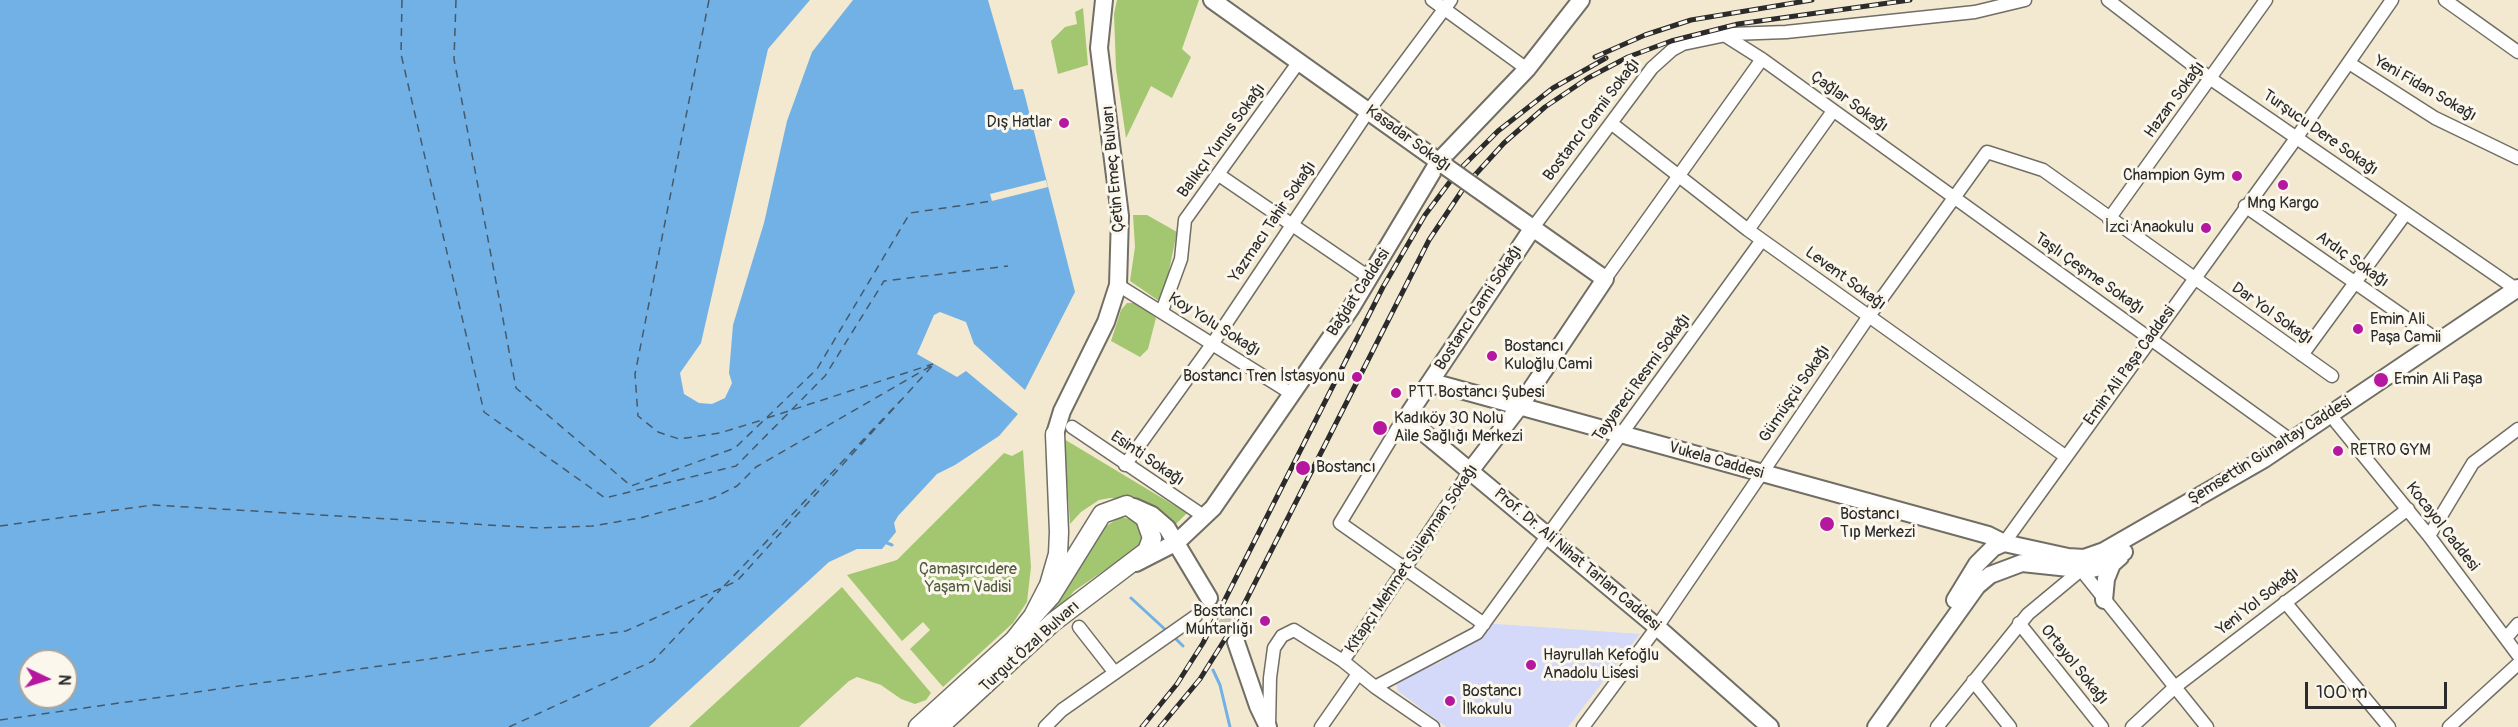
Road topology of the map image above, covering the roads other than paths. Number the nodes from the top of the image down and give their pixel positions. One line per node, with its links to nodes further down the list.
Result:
1 (1104, 0): 38 (main road, Çetin Emeç Bulvarı)
2 (1212, 0): 14 (main road, Kasadar Sokağı)
3 (1432, 0): 10 (street)
4 (1581, 0): 16 (main road, Bağdat Caddesi)
5 (2025, 0): 11 (street, Bostancı Camii Sokağı)
6 (2108, 0): 17 (street, Turşucu Dere Sokağı)
7 (2266, 0): 17 (street, Hazan Sokağı)
8 (2392, 0): 15 (street, Emin Ali Paşa Caddesi)
9 (2445, 0): 12 (street)
10 (1448, 5): 16 (street); 18 (street, Yazmacı Tahir Sokağı)
11 (1724, 35): 13 (street, Çağlar Sokağı); 20 (street, Bostancı Camii Sokağı)
12 (2518, 52)
13 (1762, 59): 19 (street, Çağlar Sokağı); 25 (street)
14 (1298, 63): 18 (main road, Kasadar Sokağı); 24 (street, Balıkçı Yunus Sokağı)
15 (2349, 63): 21 (street, Emin Ali Paşa Caddesi); 22 (street, Yeni Fidan Sokağı)
16 (1527, 69): 23 (main road, Bağdat Caddesi)
17 (2211, 79): 21 (street, Turşucu Dere Sokağı); 29 (street, Hazan Sokağı)
18 (1369, 110): 23 (main road, Kasadar Sokağı); 30 (street, Yazmacı Tahir Sokağı)
19 (1833, 111): 26 (street, Çağlar Sokağı); 32 (street)
20 (1611, 123): 25 (street, Levent Sokağı); 31 (street, Bostancı Camii Sokağı)
21 (2297, 137): 27 (street, Emin Ali Paşa Caddesi); 28 (street, Turşucu Dere Sokağı)
22 (2518, 158)
23 (1442, 164): 31 (main road, Kasadar Sokağı, bridge); 34 (main road, Bağdat Caddesi)
24 (1219, 175): 30 (street); 40 (street, Balıkçı Yunus Sokağı)
25 (1679, 176): 32 (street, Levent Sokağı); 35 (street)
26 (1954, 199): 29 (street); 41 (street, Gümüşçü Sokağı); 42 (street, Taşlı Çeşme Sokağı)
27 (2246, 206): 36 (street, Emin Ali Paşa Caddesi); 37 (street, Ardıç Sokağı)
28 (2406, 213): 37 (street); 39 (street, Turşucu Dere Sokağı)
29 (2109, 219): 36 (street, Dar Yol Sokağı)
30 (1291, 224): 34 (street); 44 (street, Yazmacı Tahir Sokağı)
31 (1532, 229): 35 (main road, Kasadar Sokağı); 47 (main road, Bostancı Cami Sokağı)
32 (1748, 230): 33 (street, Levent Sokağı)
33 (1762, 240): 41 (street, Levent Sokağı); 54 (street, Tayyareci Resmi Sokağı)
34 (1370, 278): 48 (main road, Bağdat Caddesi)
35 (1605, 279): 49 (main road, Kitapçı Mehmet Süleyman Sokağı)
36 (2193, 279): 42 (street, Emin Ali Paşa Caddesi); 45 (street, Dar Yol Sokağı)
37 (2354, 282): 43 (street, Ardıç Sokağı); 45 (street)
38 (1118, 285): 40 (street, Koy Yolu Sokağı); 53 (main road, Çetin Emeç Bulvarı)
39 (2518, 293): 43 (main road, Şemsettin Günaltay Caddesi); 51 (main road, Şemsettin Günaltay Caddesi)
40 (1162, 311): 44 (street, Koy Yolu Sokağı)
41 (1869, 316): 56 (street, Levent Sokağı); 59 (street, Gümüşçü Sokağı)
42 (2150, 338): 55 (street, Taşlı Çeşme Sokağı); 56 (street, Emin Ali Paşa Caddesi)
43 (2439, 341): 55 (main road, Şemsettin Günaltay Caddesi)
44 (1213, 343): 48 (street, Koy Yolu Sokağı); 57 (street, Yazmacı Tahir Sokağı)
45 (2302, 355): 46 (street, Dar Yol Sokağı)
46 (2332, 376)
47 (1427, 388): 49 (main road, Vukela Caddesi); 58 (main road, Prof. Dr. Ali Nihat Tarlan Caddesi)
48 (1292, 394): 62 (main road, Bağdat Caddesi)
49 (1520, 406): 54 (main road, Vukela Caddesi); 58 (main road, Kitapçı Mehmet Süleyman Sokağı)
50 (1403, 419): 69 (street)
51 (2336, 422): 61 (street, Kocayol Caddesi); 67 (main road, Şemsettin Günaltay Caddesi)
52 (2518, 429): 64 (street)
53 (1063, 430): 57 (street, Esinti Sokağı); 75 (highway, Turgut Özal Bulvarı)
54 (1622, 434): 59 (main road, Vukela Caddesi); 63 (street, Tayyareci Resmi Sokağı)
55 (2292, 441): 68 (main road, Şemsettin Günaltay Caddesi)
56 (2065, 456): 66 (street, Emin Ali Paşa Caddesi)
57 (1125, 465): 62 (street, Esinti Sokağı)
58 (1470, 471): 63 (main road, Prof. Dr. Ali Nihat Tarlan Caddesi); 69 (street, Kitapçı Mehmet Süleyman Sokağı)
59 (1761, 474): 66 (main road, Vukela Caddesi); 81 (street, Gümüşçü Sokağı)
60 (1127, 505): 65 (main road); 71 (highway, Turgut Özal Bulvarı); 75 (highway)
61 (2408, 509): 64 (street, Kocayol Caddesi); 74 (street, Yeni Yol Sokağı)
62 (1205, 517): 65 (main road, Bağdat Caddesi)
63 (1546, 534): 78 (street, Tayyareci Resmi Sokağı); 81 (main road, Prof. Dr. Ali Nihat Tarlan Caddesi)
64 (2430, 536): 82 (street, Kocayol Caddesi)
65 (1177, 542): 71 (main road, Bağdat Caddesi); 72 (main road)
66 (2004, 543): 68 (main road, Şemsettin Günaltay Caddesi); 70 (main road); 101 (main road, Emin Ali Paşa Caddesi)
67 (2129, 549): 68 (main road, Şemsettin Günaltay Caddesi); 73 (main road)
68 (2076, 564): 70 (main road, Şemsettin Günaltay Caddesi); 73 (street); 77 (street, Şemsettin Günaltay Caddesi)
69 (1406, 568): 78 (street); 85 (street, Kitapçı Mehmet Süleyman Sokağı)
70 (2002, 568): 102 (main road)
71 (1122, 569): 93 (highway, Turgut Özal Bulvarı)
72 (1209, 598)
73 (2104, 600): 91 (street)
74 (2284, 602): 91 (street, Yeni Yol Sokağı); 108 (street)
75 (1033, 616): 94 (highway, Turgut Özal Bulvarı)
76 (1196, 616): 87 (street)
77 (2019, 623): 89 (street, Şemsettin Günaltay Caddesi); 105 (street, Ortayol Sokağı)
78 (1484, 624): 90 (street, Tayyareci Resmi Sokağı)
79 (2518, 624): 82 (street)
80 (1079, 627): 87 (street)
81 (1657, 627): 92 (street, Gümüşçü Sokağı); 100 (main road, Prof. Dr. Ali Nihat Tarlan Caddesi)
82 (2506, 638): 84 (street, Kocayol Caddesi)
83 (1236, 642): 96 (main road)
84 (2518, 655)
85 (1343, 662): 88 (street); 96 (street)
86 (2518, 664): 109 (street)
87 (1115, 673): 95 (street)
88 (1358, 675): 90 (street); 97 (street)
89 (1974, 681): 103 (street, Şemsettin Günaltay Caddesi); 104 (street)
90 (1375, 687): 98 (street)
91 (2175, 687): 106 (street, Yeni Yol Sokağı); 107 (street)
92 (1586, 723): 99 (street)
93 (941, 726)
94 (918, 727)
95 (1045, 727)
96 (1269, 727)
97 (1321, 727)
98 (1433, 727)
99 (1600, 727)
100 (1770, 727)
101 (1864, 727)
102 (1876, 727)
103 (1937, 727)
104 (2010, 727)
105 (2102, 727)
106 (2132, 727)
107 (2207, 727)
108 (2389, 727)
109 (2449, 727)

